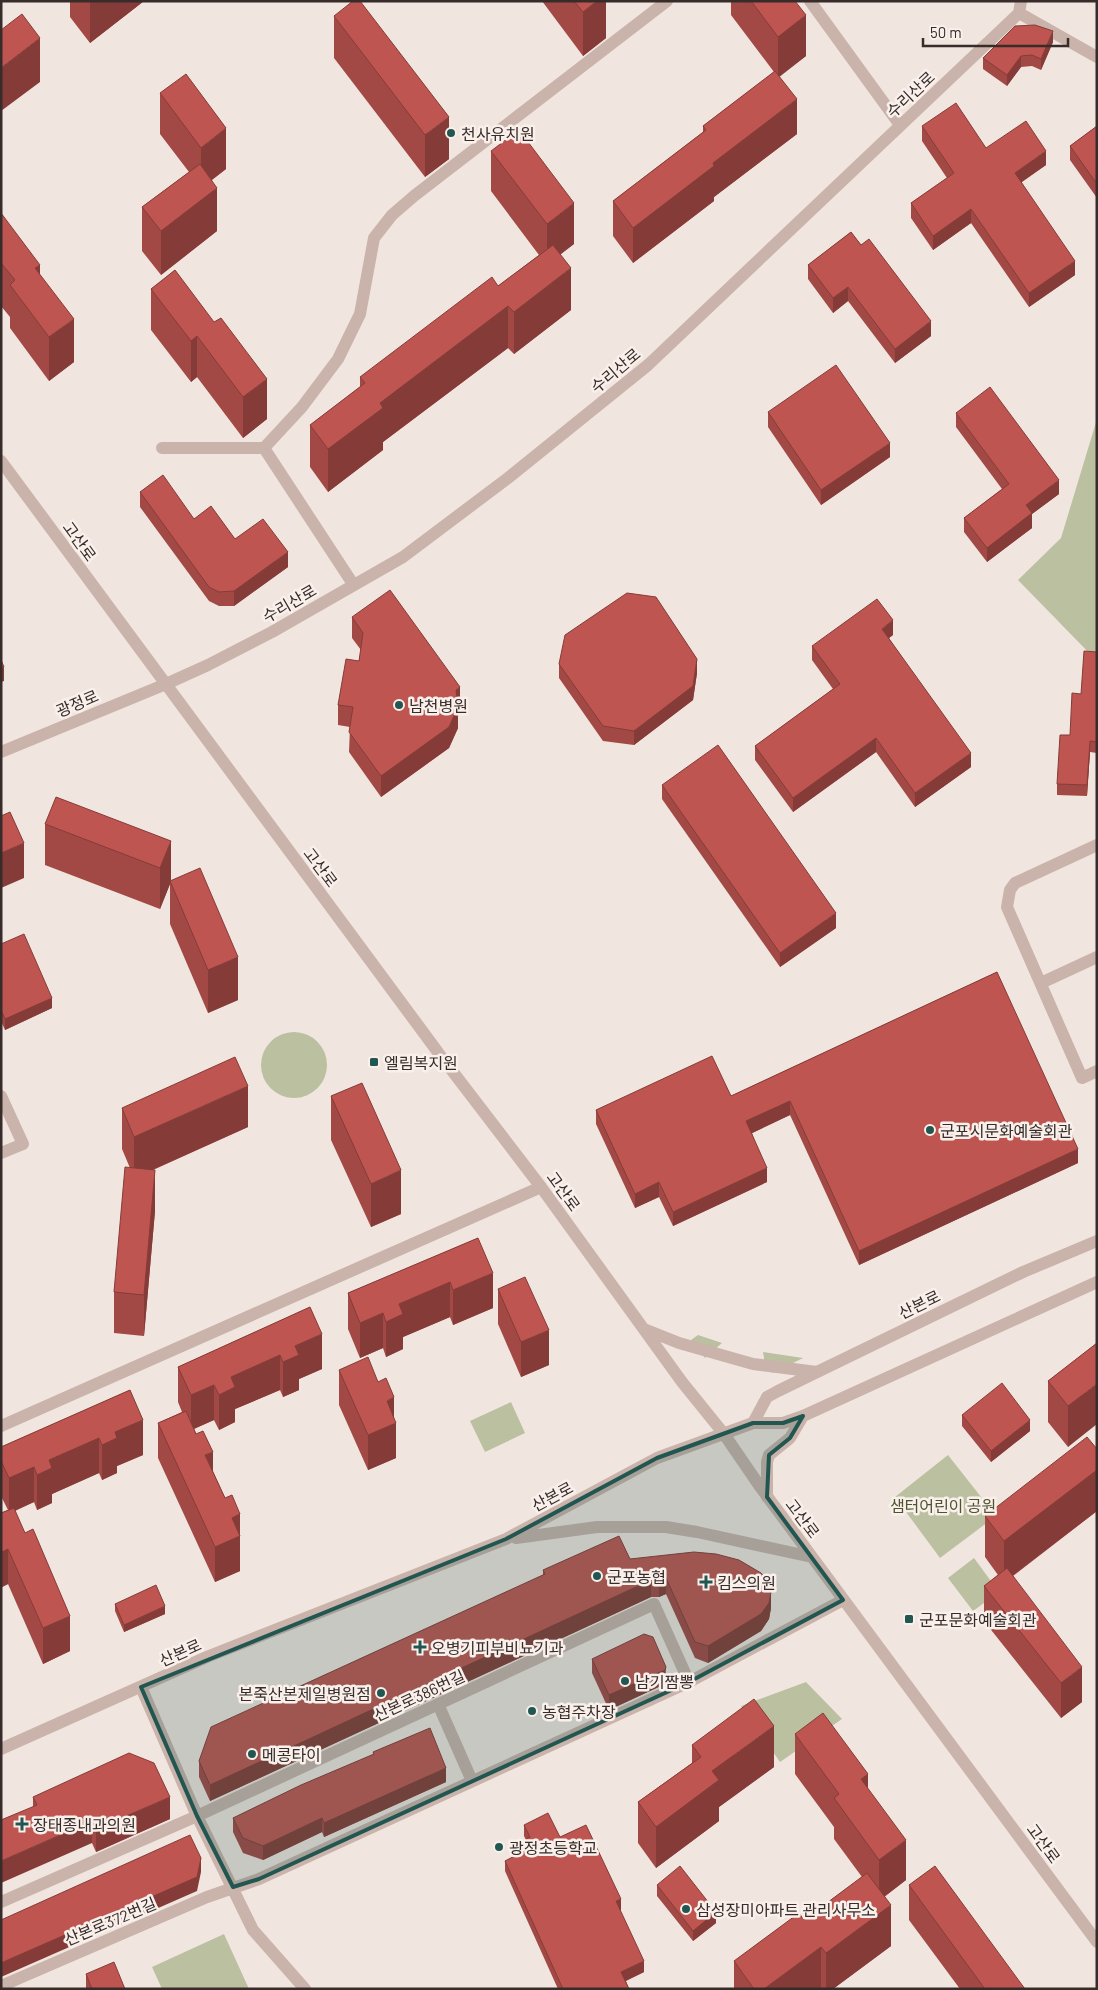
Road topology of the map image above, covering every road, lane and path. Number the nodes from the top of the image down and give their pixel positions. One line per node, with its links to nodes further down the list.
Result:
1 (668, 1): 7 (street)
2 (810, 1): 5 (street)
3 (1020, 7): 4 (street); 5 (street, 수리산로)
4 (1097, 57)
5 (900, 125): 9 (street, 수리산로)
6 (162, 448): 7 (street)
7 (264, 448): 9 (street)
8 (1, 461): 10 (street, 고산로)
9 (353, 584): 10 (street, 수리산로)
10 (166, 684): 11 (street, 광정로); 18 (street, 고산로)
11 (1, 752)
12 (1097, 845): 14 (street)
13 (1097, 957): 14 (street)
14 (1041, 983): 15 (street)
15 (1097, 1071)
16 (1, 1096): 17 (street)
17 (1, 1153)
18 (541, 1187): 21 (street, 고산로); 25 (street)
19 (1097, 1242): 22 (street, 산본로)
20 (1097, 1282): 23 (street)
21 (644, 1329): 22 (street); 26 (street, 고산로)
22 (817, 1372): 24 (street, 산본로)
23 (803, 1416): 24 (street); 27 (street)
24 (753, 1423): 26 (street, 산본로)
25 (1, 1426)
26 (724, 1434): 27 (street, 고산로); 28 (street, 산본로)
27 (767, 1497): 29 (street, 고산로)
28 (506, 1540): 29 (street); 32 (street, 산본로)
29 (812, 1557): 30 (street, 고산로)
30 (843, 1600): 31 (street); 39 (street, 고산로)
31 (690, 1682): 33 (street, 산본로386번길); 35 (street)
32 (141, 1687): 34 (street, 산본로); 36 (street)
33 (438, 1704): 35 (street); 36 (street, 산본로386번길)
34 (1, 1749)
35 (472, 1781): 37 (street)
36 (197, 1816): 37 (street); 38 (street, 산본로386번길)
37 (233, 1887): 40 (street, 산본로372번길); 41 (street)
38 (1, 1902)
39 (1097, 1942)
40 (1, 1986)
41 (305, 1989)

